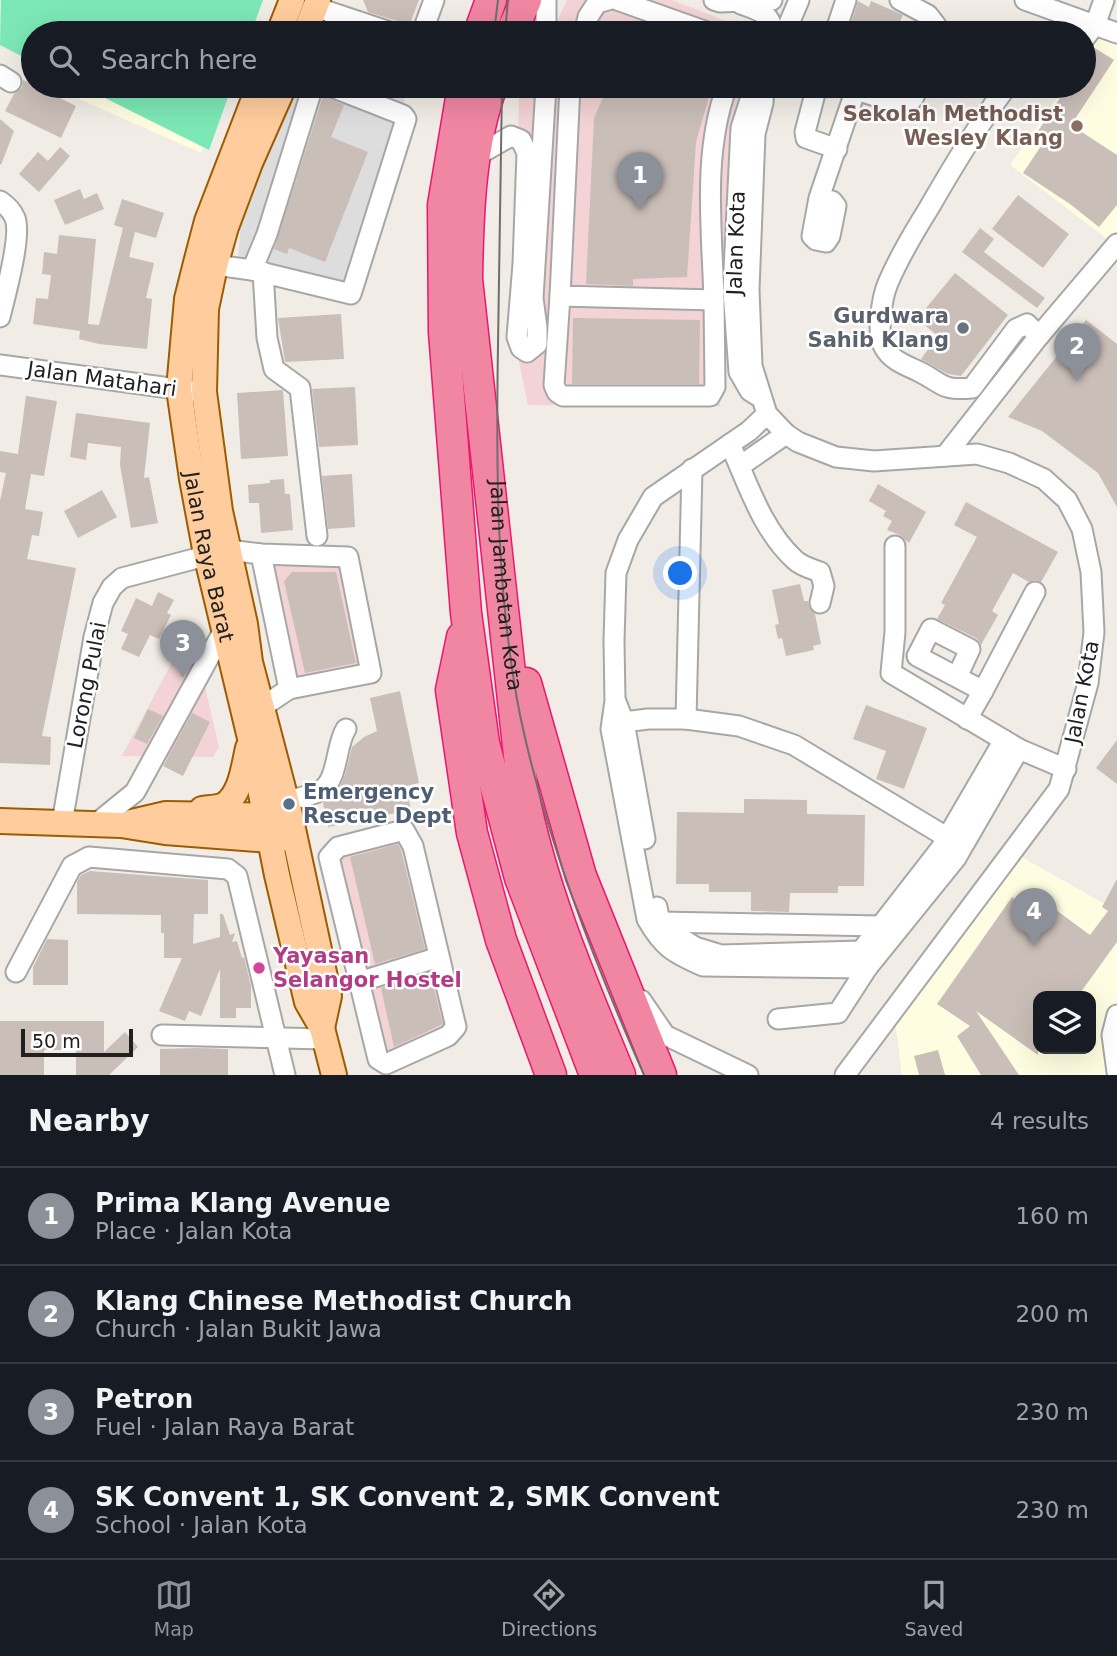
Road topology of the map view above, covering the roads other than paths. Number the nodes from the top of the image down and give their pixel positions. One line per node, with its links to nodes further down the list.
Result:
1 (434, 0): 19 (street)
2 (491, 0): 20 (highway)
3 (526, 0): 21 (highway)
4 (547, 0): 22 (street)
5 (608, 0): 23 (street)
6 (617, 0): 24 (street)
7 (714, 0): 14 (street)
8 (772, 0): 14 (street)
9 (799, 0): 26 (street)
10 (846, 0): 27 (street)
11 (900, 0): 28 (street)
12 (1025, 0): 29 (street)
13 (1104, 0): 30 (street)
14 (737, 2): 25 (street)
15 (320, 4): 16 (main road); 17 (main road); 18 (street)
16 (296, 21)
17 (311, 21)
18 (363, 21)
19 (426, 21)
20 (483, 21)
21 (516, 21)
22 (546, 21)
23 (588, 21)
24 (676, 21)
25 (771, 21)
26 (790, 21)
27 (839, 21)
28 (934, 21)
29 (1068, 21)
30 (1095, 21)
31 (1096, 32): 32 (street)
32 (1117, 33)
33 (254, 98): 55 (main road, Jalan Raya Barat)
34 (279, 98): 55 (main road, Jalan Raya Barat)
35 (305, 98): 56 (street)
36 (360, 98): 56 (street)
37 (461, 98): 77 (highway, Jalan Jambatan Kota)
38 (489, 98): 49 (highway, Jalan Jambatan Kota)
39 (545, 98): 49 (street)
40 (569, 98): 57 (street)
41 (723, 98): 53 (street)
42 (763, 98): 52 (street, Jalan Kota)
43 (814, 98): 48 (street)
44 (848, 98): 48 (street)
45 (882, 98): 46 (street)
46 (914, 98)
47 (998, 98): 60 (street)
48 (837, 149): 50 (street)
49 (476, 156): 75 (highway, Jalan Jambatan Kota)
50 (819, 198)
51 (0, 201): 59 (street)
52 (744, 211): 53 (street); 64 (street, Jalan Kota)
53 (711, 212): 58 (street)
54 (1117, 245): 60 (street)
55 (206, 264): 56 (street); 62 (main road, Jalan Raya Barat); 63 (main road, Jalan Raya Barat)
56 (258, 271): 70 (street)
57 (560, 296): 58 (street); 58 (street)
58 (715, 300)
59 (0, 317)
60 (1039, 337): 67 (street)
61 (0, 365): 62 (street, Jalan Matahari)
62 (179, 389): 63 (street, Jalan Matahari); 72 (main road, Jalan Raya Barat)
63 (204, 392): 72 (main road, Jalan Raya Barat)
64 (764, 406): 65 (street, Jalan Kota); 66 (street)
65 (786, 434): 67 (street, Jalan Kota); 68 (street)
66 (730, 444): 68 (street); 69 (street)
67 (945, 456): 89 (street, Jalan Kota)
68 (740, 466): 76 (street)
69 (692, 470): 83 (street); 85 (street)
70 (317, 536)
71 (895, 546): 84 (street)
72 (217, 552): 73 (street); 78 (main road, Jalan Raya Barat); 82 (main road, Jalan Raya Barat); 92 (street, Lorong Pulai)
73 (261, 554): 80 (street); 80 (street)
74 (1035, 592): 81 (street)
75 (503, 602): 99 (highway, Jalan Jambatan Kota); 102 (highway)
76 (820, 603)
77 (466, 613): 99 (highway); 114 (highway)
78 (225, 628): 87 (main road, Jalan Raya Barat); 93 (street)
79 (957, 677): 81 (street)
80 (289, 689): 82 (street)
81 (983, 691): 84 (street)
82 (262, 707): 94 (main road, Jalan Raya Barat)
83 (686, 719): 85 (street); 95 (street)
84 (967, 719): 88 (street)
85 (618, 726): 97 (street); 101 (street)
86 (346, 729): 94 (street)
87 (250, 738): 90 (main road); 94 (main road, Jalan Raya Barat)
88 (1011, 745): 89 (street); 95 (street)
89 (1066, 769): 120 (street, Jalan Kota)
90 (166, 814): 93 (main road); 94 (main road)
91 (0, 821): 92 (main road)
92 (62, 823): 93 (main road)
93 (109, 824): 94 (main road)
94 (284, 828): 96 (street); 105 (main road, Jalan Raya Barat); 108 (main road, Jalan Raya Barat)
95 (955, 842): 98 (street); 101 (street)
96 (329, 857): 100 (street); 104 (street)
97 (660, 922): 98 (street); 101 (street)
98 (881, 926): 101 (street)
99 (557, 947): 115 (highway, Jalan Jambatan Kota); 116 (highway, Jalan Jambatan Kota); 117 (highway)
100 (439, 957): 104 (street); 104 (street)
101 (867, 960): 107 (street)
102 (615, 961): 118 (highway); 119 (street)
103 (16, 972): 110 (street)
104 (358, 976): 105 (street)
105 (329, 996): 108 (main road, Jalan Raya Barat)
106 (1117, 1014): 111 (street)
107 (778, 1018)
108 (323, 1033): 110 (street); 113 (main road, Jalan Raya Barat)
109 (162, 1035): 110 (street)
110 (276, 1038): 112 (street)
111 (1117, 1072)
112 (285, 1075)
113 (334, 1075)
114 (551, 1075)
115 (595, 1075)
116 (621, 1075)
117 (632, 1075)
118 (661, 1075)
119 (748, 1075)
120 (845, 1075)

